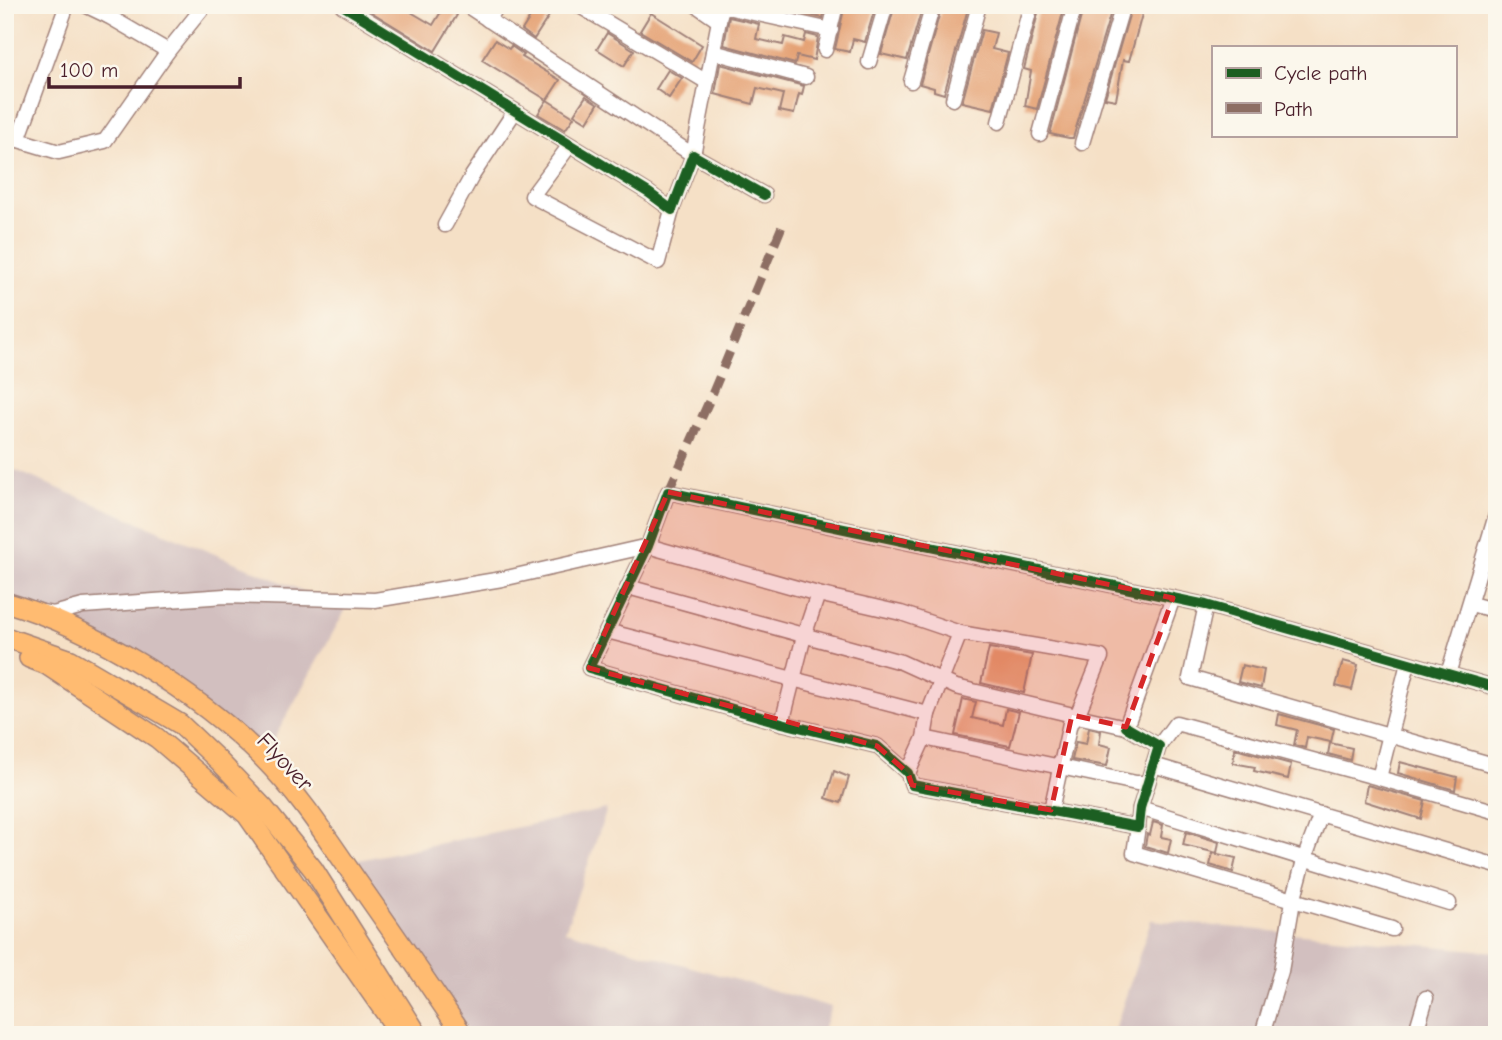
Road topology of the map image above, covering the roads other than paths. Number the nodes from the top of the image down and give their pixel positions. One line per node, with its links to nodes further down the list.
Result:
1 (67, 5): 31 (street)
2 (85, 5): 16 (street)
3 (205, 5): 21 (street)
4 (342, 5): 28 (street)
5 (466, 5): 18 (street)
6 (498, 5): 18 (street)
7 (578, 5): 26 (street)
8 (696, 5): 17 (street)
9 (836, 5): 19 (street)
10 (886, 5): 23 (street)
11 (933, 5): 25 (street)
12 (979, 5): 27 (street)
13 (1031, 5): 29 (street)
14 (1075, 5): 30 (street)
15 (1123, 5): 32 (street)
16 (112, 11): 21 (street)
17 (721, 11): 19 (street); 22 (street)
18 (488, 20): 34 (street)
19 (831, 30): 20 (street)
20 (825, 50)
21 (168, 51): 31 (street)
22 (713, 52): 24 (street); 26 (street)
23 (869, 62)
24 (806, 77)
25 (911, 81)
26 (708, 82): 34 (street)
27 (953, 99)
28 (516, 111): 33 (street); 37 (street)
29 (999, 122)
30 (1040, 134)
31 (12, 138)
32 (1082, 143)
33 (570, 145): 36 (street); 36 (street)
34 (693, 155): 35 (street); 36 (street)
35 (765, 195)
36 (672, 210)
37 (444, 225)
38 (1497, 512): 43 (street)
39 (648, 545): 40 (street); 41 (street); 42 (street); 45 (street)
40 (628, 587): 47 (street); 49 (street)
41 (818, 594): 48 (street); 49 (street)
42 (1173, 598): 44 (street); 60 (street)
43 (1471, 604): 46 (street); 53 (street)
44 (1206, 605): 52 (street); 61 (street)
45 (11, 606): 83 (highway, Flyover); 84 (highway)
46 (1497, 611)
47 (607, 631): 54 (street); 59 (street)
48 (960, 633): 55 (street); 58 (street)
49 (804, 636): 54 (street); 55 (street)
50 (5, 637): 82 (highway, Flyover)
51 (5, 650): 81 (highway)
52 (1408, 663): 53 (street); 61 (street)
53 (1448, 674): 56 (street)
54 (794, 680): 57 (street); 59 (street)
55 (942, 681): 57 (street); 58 (street)
56 (1497, 688)
57 (928, 714): 62 (street)
58 (1077, 716): 60 (street); 65 (street)
59 (782, 723): 67 (street)
60 (1126, 727): 63 (street)
61 (1391, 735): 66 (street); 68 (street)
62 (924, 738): 65 (street); 67 (street)
63 (1158, 746): 64 (street); 68 (street)
64 (1153, 765): 69 (street); 73 (street)
65 (1059, 766): 69 (street); 71 (street)
66 (1497, 766)
67 (908, 773): 71 (street)
68 (1379, 778): 72 (street)
69 (1149, 783): 70 (street)
70 (1140, 808): 74 (street); 75 (street)
71 (1051, 810): 74 (street)
72 (1497, 813)
73 (1321, 814): 75 (street); 76 (street)
74 (1138, 827): 77 (street)
75 (1305, 858): 77 (street); 78 (street)
76 (1497, 866)
77 (1293, 901): 79 (street); 85 (street)
78 (1449, 903)
79 (1392, 929)
80 (1426, 998): 86 (street)
81 (401, 1035)
82 (418, 1035)
83 (449, 1035)
84 (463, 1035)
85 (1262, 1035)
86 (1415, 1035)

